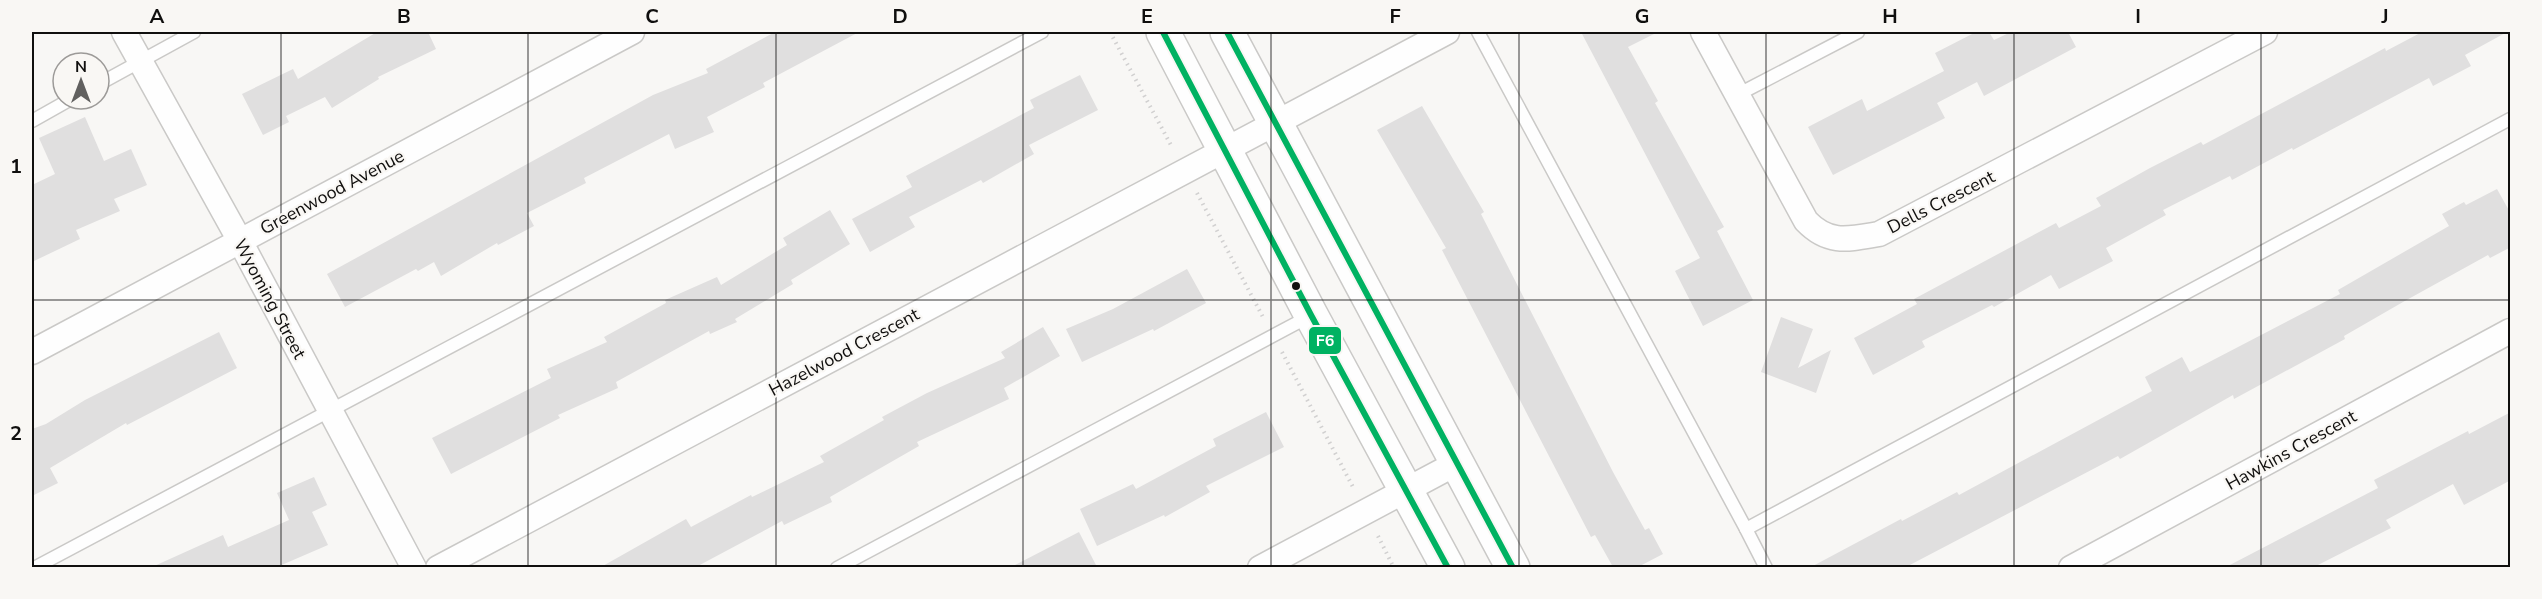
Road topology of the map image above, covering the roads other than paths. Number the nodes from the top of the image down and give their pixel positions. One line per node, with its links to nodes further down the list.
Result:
1 (124, 32): 12 (street, Wyoming Street)
2 (194, 32): 12 (lane)
3 (632, 32): 19 (street, Greenwood Avenue)
4 (1042, 32): 23 (lane)
5 (1162, 32): 18 (main road)
6 (1227, 32): 18 (main road)
7 (1447, 32): 18 (street, Hazelwood Crescent)
8 (1478, 32): 26 (lane)
9 (1703, 32): 14 (street, Dells Crescent)
10 (1858, 32): 14 (lane)
11 (2265, 32): 14 (street, Dells Crescent)
12 (139, 61): 13 (lane); 19 (street, Wyoming Street)
13 (111, 77)
14 (1737, 95)
15 (51, 110): 17 (lane)
16 (2511, 119): 26 (lane)
17 (32, 121)
18 (1251, 136): 20 (main road); 24 (main road); 29 (street, Hazelwood Crescent)
19 (240, 241): 22 (street, Greenwood Avenue); 23 (street, Wyoming Street)
20 (1311, 315): 25 (main road); 30 (lane)
21 (2511, 331): 35 (street, Hawkins Crescent)
22 (32, 352)
23 (330, 411): 27 (lane); 28 (street, Wyoming Street)
24 (1457, 463): 25 (street); 33 (main road)
25 (1407, 489): 31 (street); 32 (main road)
26 (1746, 530): 34 (lane)
27 (34, 567)
28 (414, 567)
29 (438, 567)
30 (837, 567)
31 (1260, 567)
32 (1448, 567)
33 (1513, 567)
34 (1766, 567)
35 (2071, 567)

